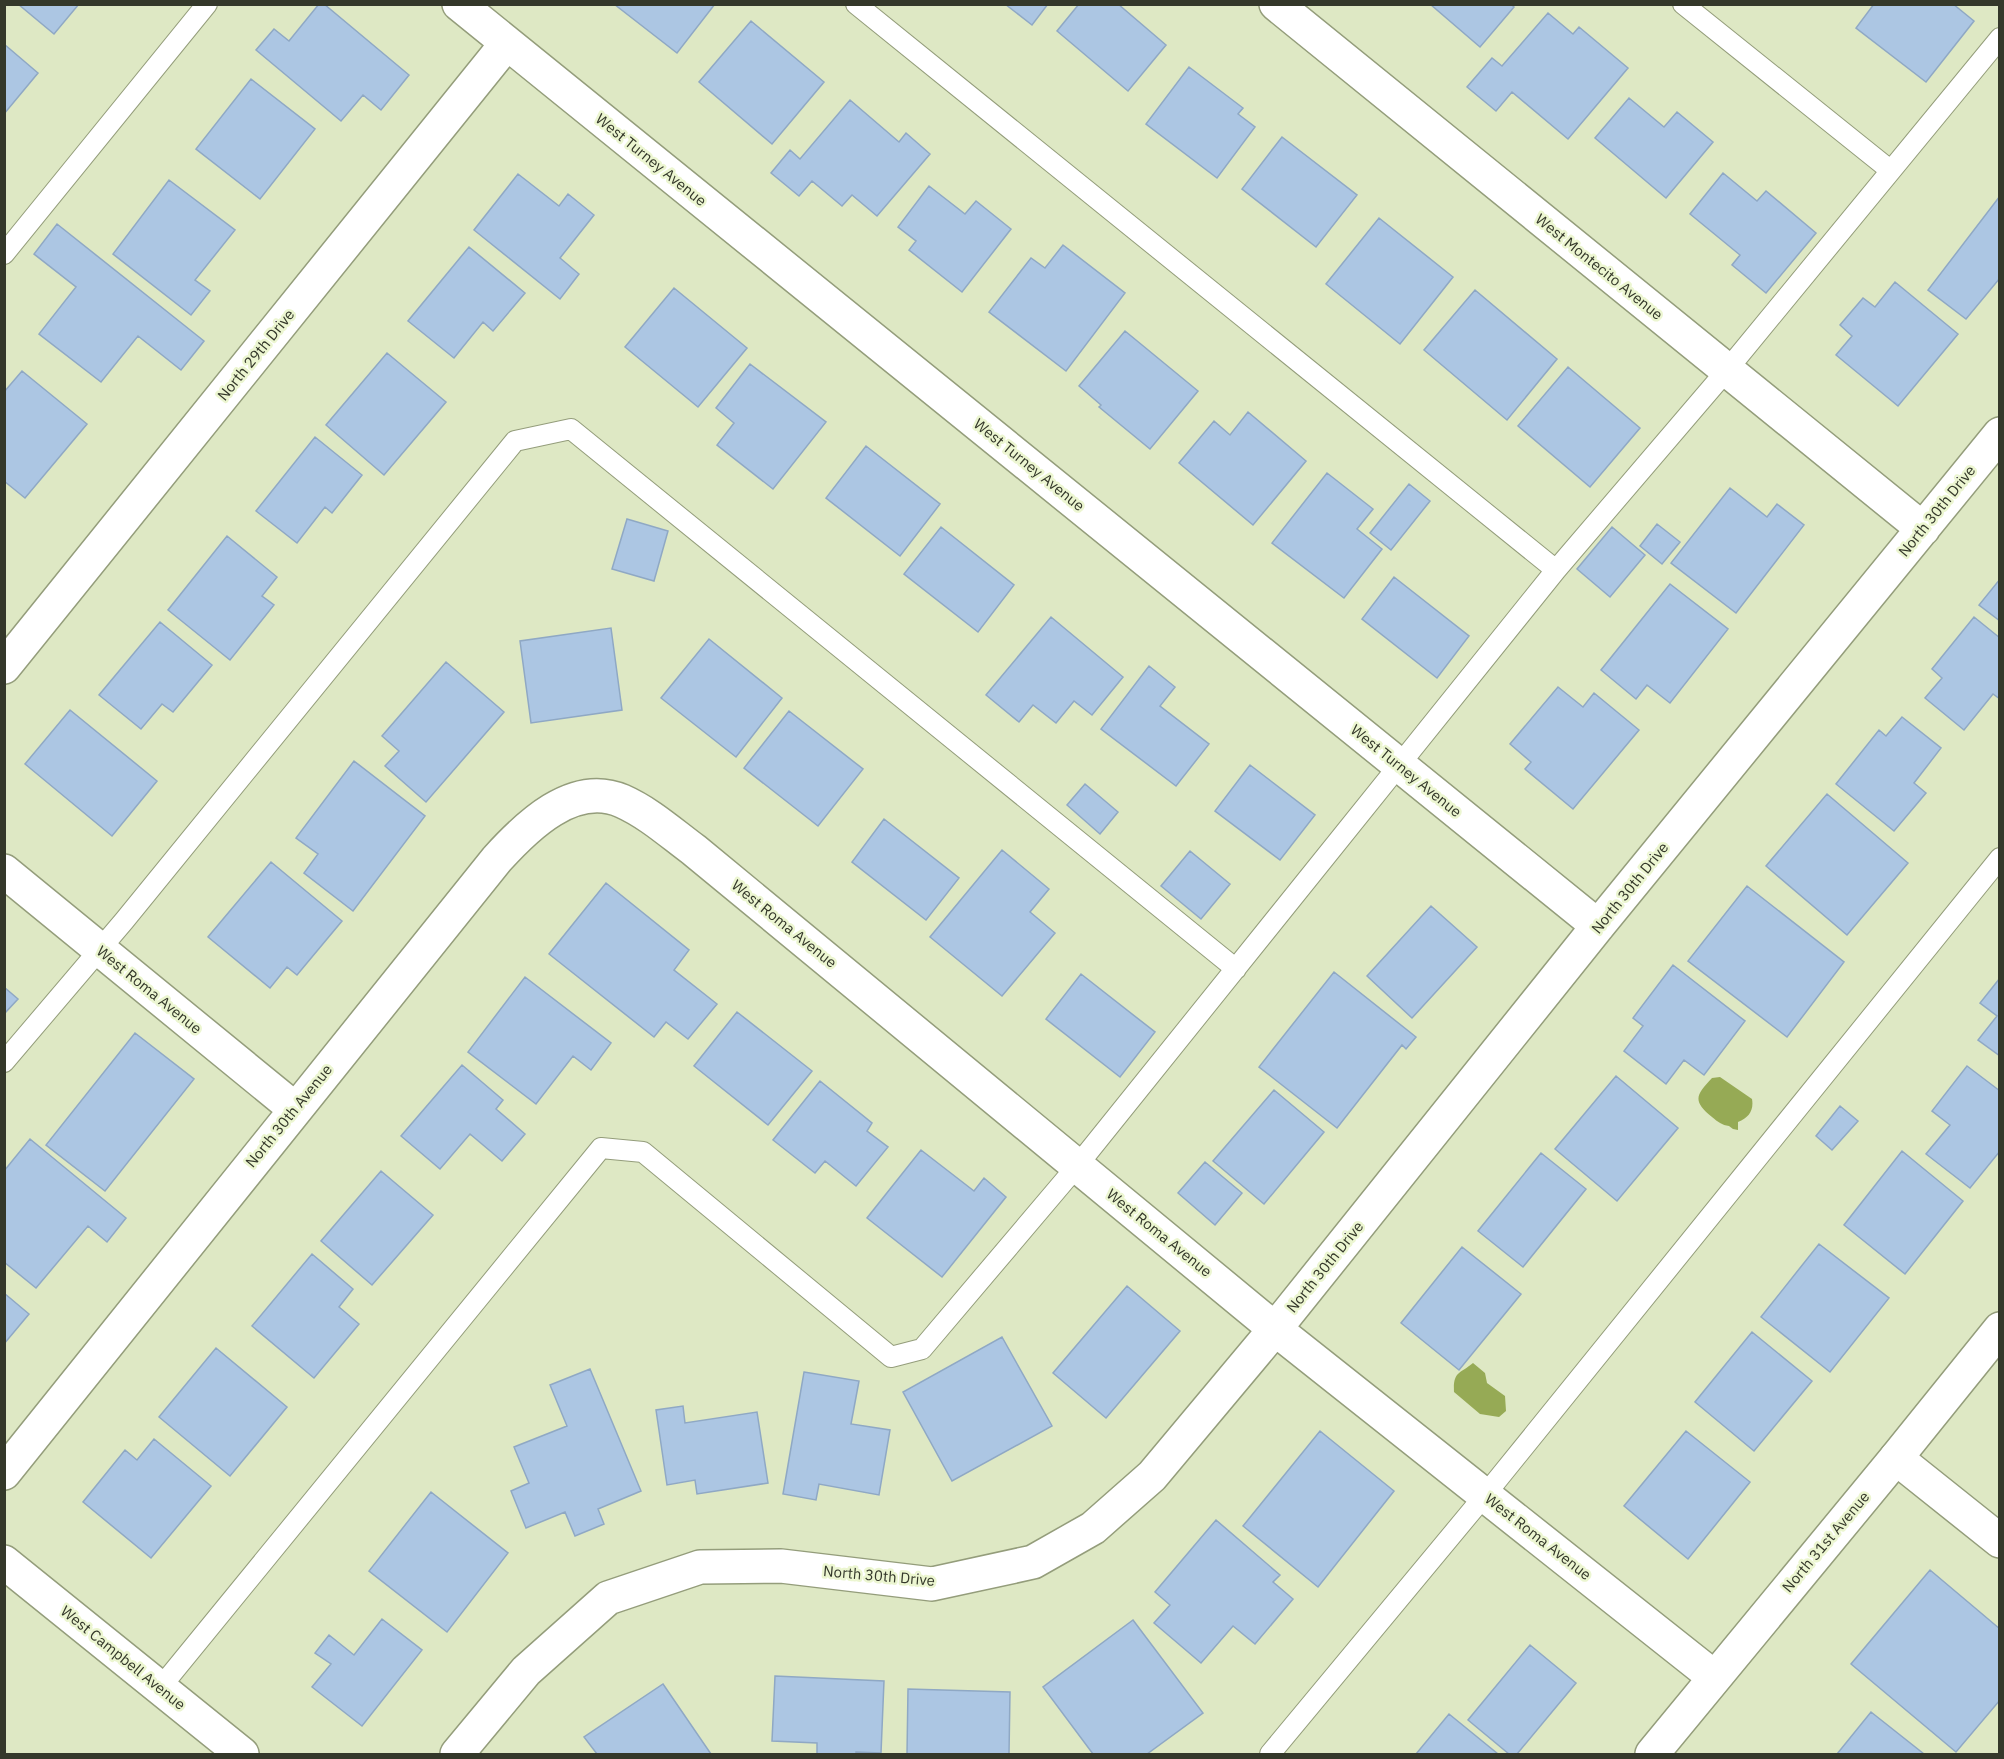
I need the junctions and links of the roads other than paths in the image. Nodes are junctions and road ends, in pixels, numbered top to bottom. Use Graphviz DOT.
graph roads {
  1 [pos="207,4"];
  2 [pos="459,4"];
  3 [pos="856,4"];
  4 [pos="1276,4"];
  5 [pos="1683,4"];
  6 [pos="2000,38"];
  7 [pos="507,43"];
  8 [pos="1890,170"];
  9 [pos="4,254"];
  10 [pos="1727,370"];
  11 [pos="2000,434"];
  12 [pos="1923,529"];
  13 [pos="1556,570"];
  14 [pos="4,667"];
  15 [pos="1400,766"];
  16 [pos="601,796"];
  17 [pos="2000,858"];
  18 [pos="4,871"];
  19 [pos="1598,926"];
  20 [pos="100,950"];
  21 [pos="1236,969"];
  22 [pos="4,1062"];
  23 [pos="295,1109"];
  24 [pos="1077,1166"];
  25 [pos="1275,1329"];
  26 [pos="2000,1329"];
  27 [pos="1896,1458"];
  28 [pos="4,1473"];
  29 [pos="1485,1495"];
  30 [pos="2000,1541"];
  31 [pos="4,1562"];
  32 [pos="1714,1677"];
  33 [pos="160,1688"];
  34 [pos="242,1755"];
  35 [pos="457,1755"];
  36 [pos="1270,1755"];
  37 [pos="1652,1755"];
  1 -- 9 [label="lane"];
  2 -- 7 [label="street, West Turney Avenue"];
  3 -- 13 [label="lane"];
  4 -- 10 [label="street, West Montecito Avenue"];
  5 -- 8 [label="lane"];
  6 -- 8 [label="lane"];
  7 -- 14 [label="street, North 29th Drive"];
  7 -- 15 [label="street, West Turney Avenue"];
  8 -- 10 [label="lane"];
  10 -- 12 [label="street, West Montecito Avenue"];
  10 -- 13 [label="lane"];
  11 -- 12 [label="street, North 30th Drive"];
  12 -- 19 [label="street, North 30th Drive"];
  13 -- 15 [label="lane"];
  15 -- 19 [label="street, West Turney Avenue"];
  15 -- 21 [label="lane"];
  16 -- 23 [label="street, North 30th Avenue"];
  16 -- 24 [label="street, West Roma Avenue"];
  17 -- 29 [label="lane"];
  18 -- 20 [label="street, West Roma Avenue"];
  19 -- 25 [label="street, North 30th Drive"];
  20 -- 21 [label="lane"];
  20 -- 22 [label="lane"];
  20 -- 23 [label="street, West Roma Avenue"];
  21 -- 24 [label="lane"];
  23 -- 28 [label="street, North 30th Avenue"];
  24 -- 25 [label="street, West Roma Avenue"];
  24 -- 33 [label="lane"];
  25 -- 29 [label="street, West Roma Avenue"];
  25 -- 35 [label="street, North 30th Drive"];
  26 -- 27 [label="street, North 31st Avenue"];
  27 -- 30 [label="street"];
  27 -- 32 [label="street, North 31st Avenue"];
  29 -- 32 [label="street, West Roma Avenue"];
  29 -- 36 [label="lane"];
  31 -- 33 [label="street, West Campbell Avenue"];
  32 -- 37 [label="street, North 31st Avenue"];
  33 -- 34 [label="street, West Campbell Avenue"];
}
